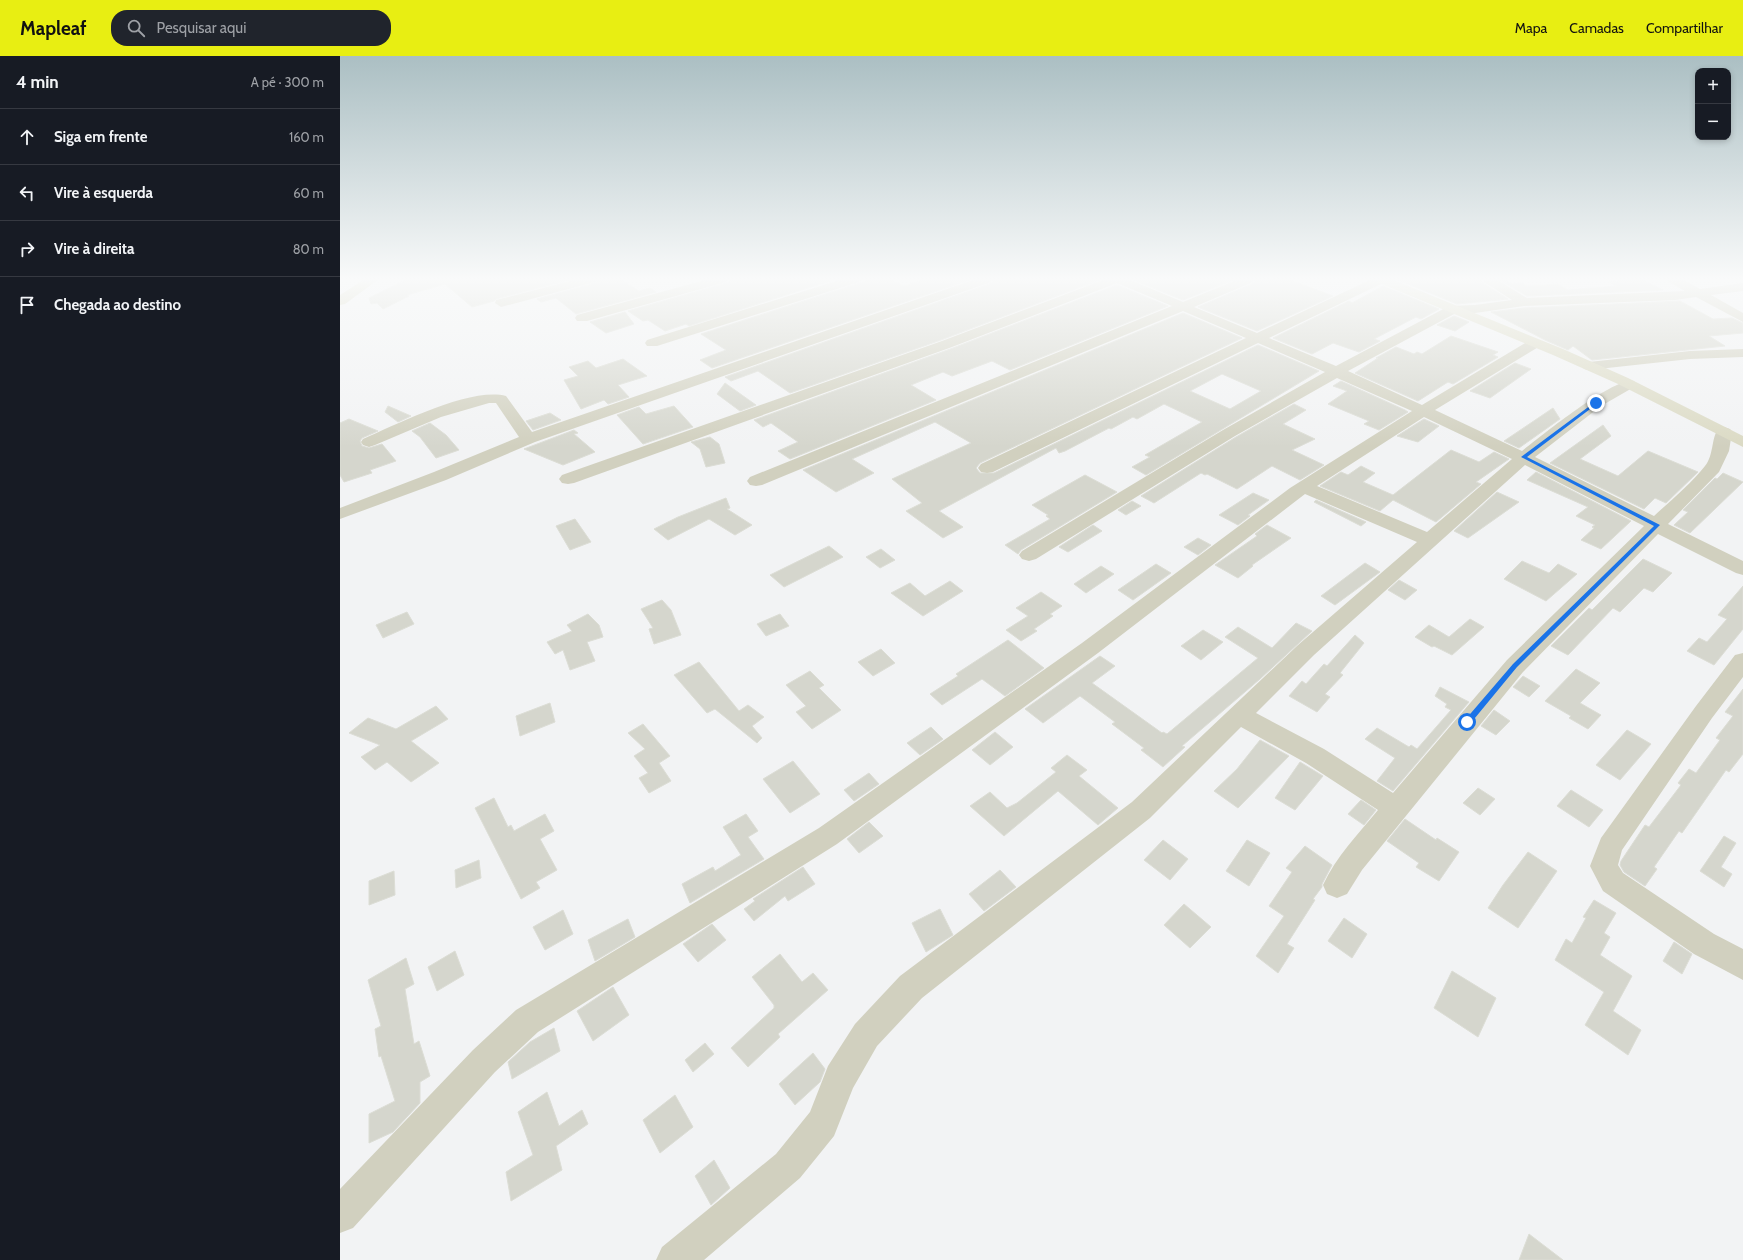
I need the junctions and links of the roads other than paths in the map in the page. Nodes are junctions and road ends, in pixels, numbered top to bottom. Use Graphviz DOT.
graph roads {
  1 [pos="677,335"];
  2 [pos="826,335"];
  3 [pos="970,335"];
  4 [pos="1114,335"];
  5 [pos="1250,335"];
  6 [pos="1263,335"];
  7 [pos="1405,335"];
  8 [pos="1516,335"];
  9 [pos="1257,338"];
  10 [pos="652,343"];
  11 [pos="1535,343"];
  12 [pos="1743,353"];
  13 [pos="1589,366"];
  14 [pos="1336,372"];
  15 [pos="1629,384"];
  16 [pos="1424,411"];
  17 [pos="1724,432"];
  18 [pos="529,439"];
  19 [pos="369,442"];
  20 [pos="1743,442"];
  21 [pos="1524,457"];
  22 [pos="987,468"];
  23 [pos="568,479"];
  24 [pos="756,481"];
  25 [pos="1304,487"];
  26 [pos="340,514"];
  27 [pos="1657,525"];
  28 [pos="1429,540"];
  29 [pos="1029,555"];
  30 [pos="1743,569"];
  31 [pos="1743,662"];
  32 [pos="1239,715"];
  33 [pos="1397,809"];
  34 [pos="1337,885"];
  35 [pos="1743,965"];
  36 [pos="340,1215"];
  37 [pos="675,1260"];
  1 -- 10 [label="street"];
  2 -- 18 [label="street"];
  3 -- 23 [label="street"];
  4 -- 24 [label="street"];
  5 -- 9 [label="street"];
  6 -- 9 [label="street"];
  7 -- 14 [label="street"];
  8 -- 11 [label="main road"];
  9 -- 14 [label="street"];
  9 -- 22 [label="street"];
  11 -- 13 [label="main road"];
  11 -- 16 [label="street"];
  12 -- 13 [label="street"];
  13 -- 15 [label="main road"];
  14 -- 16 [label="street"];
  14 -- 29 [label="street"];
  15 -- 17 [label="main road"];
  15 -- 21 [label="street"];
  16 -- 21 [label="street"];
  16 -- 25 [label="street"];
  17 -- 20 [label="main road"];
  17 -- 27 [label="street"];
  18 -- 19 [label="street"];
  18 -- 26 [label="street"];
  21 -- 27 [label="street"];
  21 -- 28 [label="street"];
  25 -- 28 [label="street"];
  25 -- 36 [label="street"];
  27 -- 30 [label="street"];
  27 -- 33 [label="street"];
  28 -- 32 [label="street"];
  31 -- 35 [label="street"];
  32 -- 33 [label="street"];
  32 -- 37 [label="street"];
  33 -- 34 [label="street"];
}
